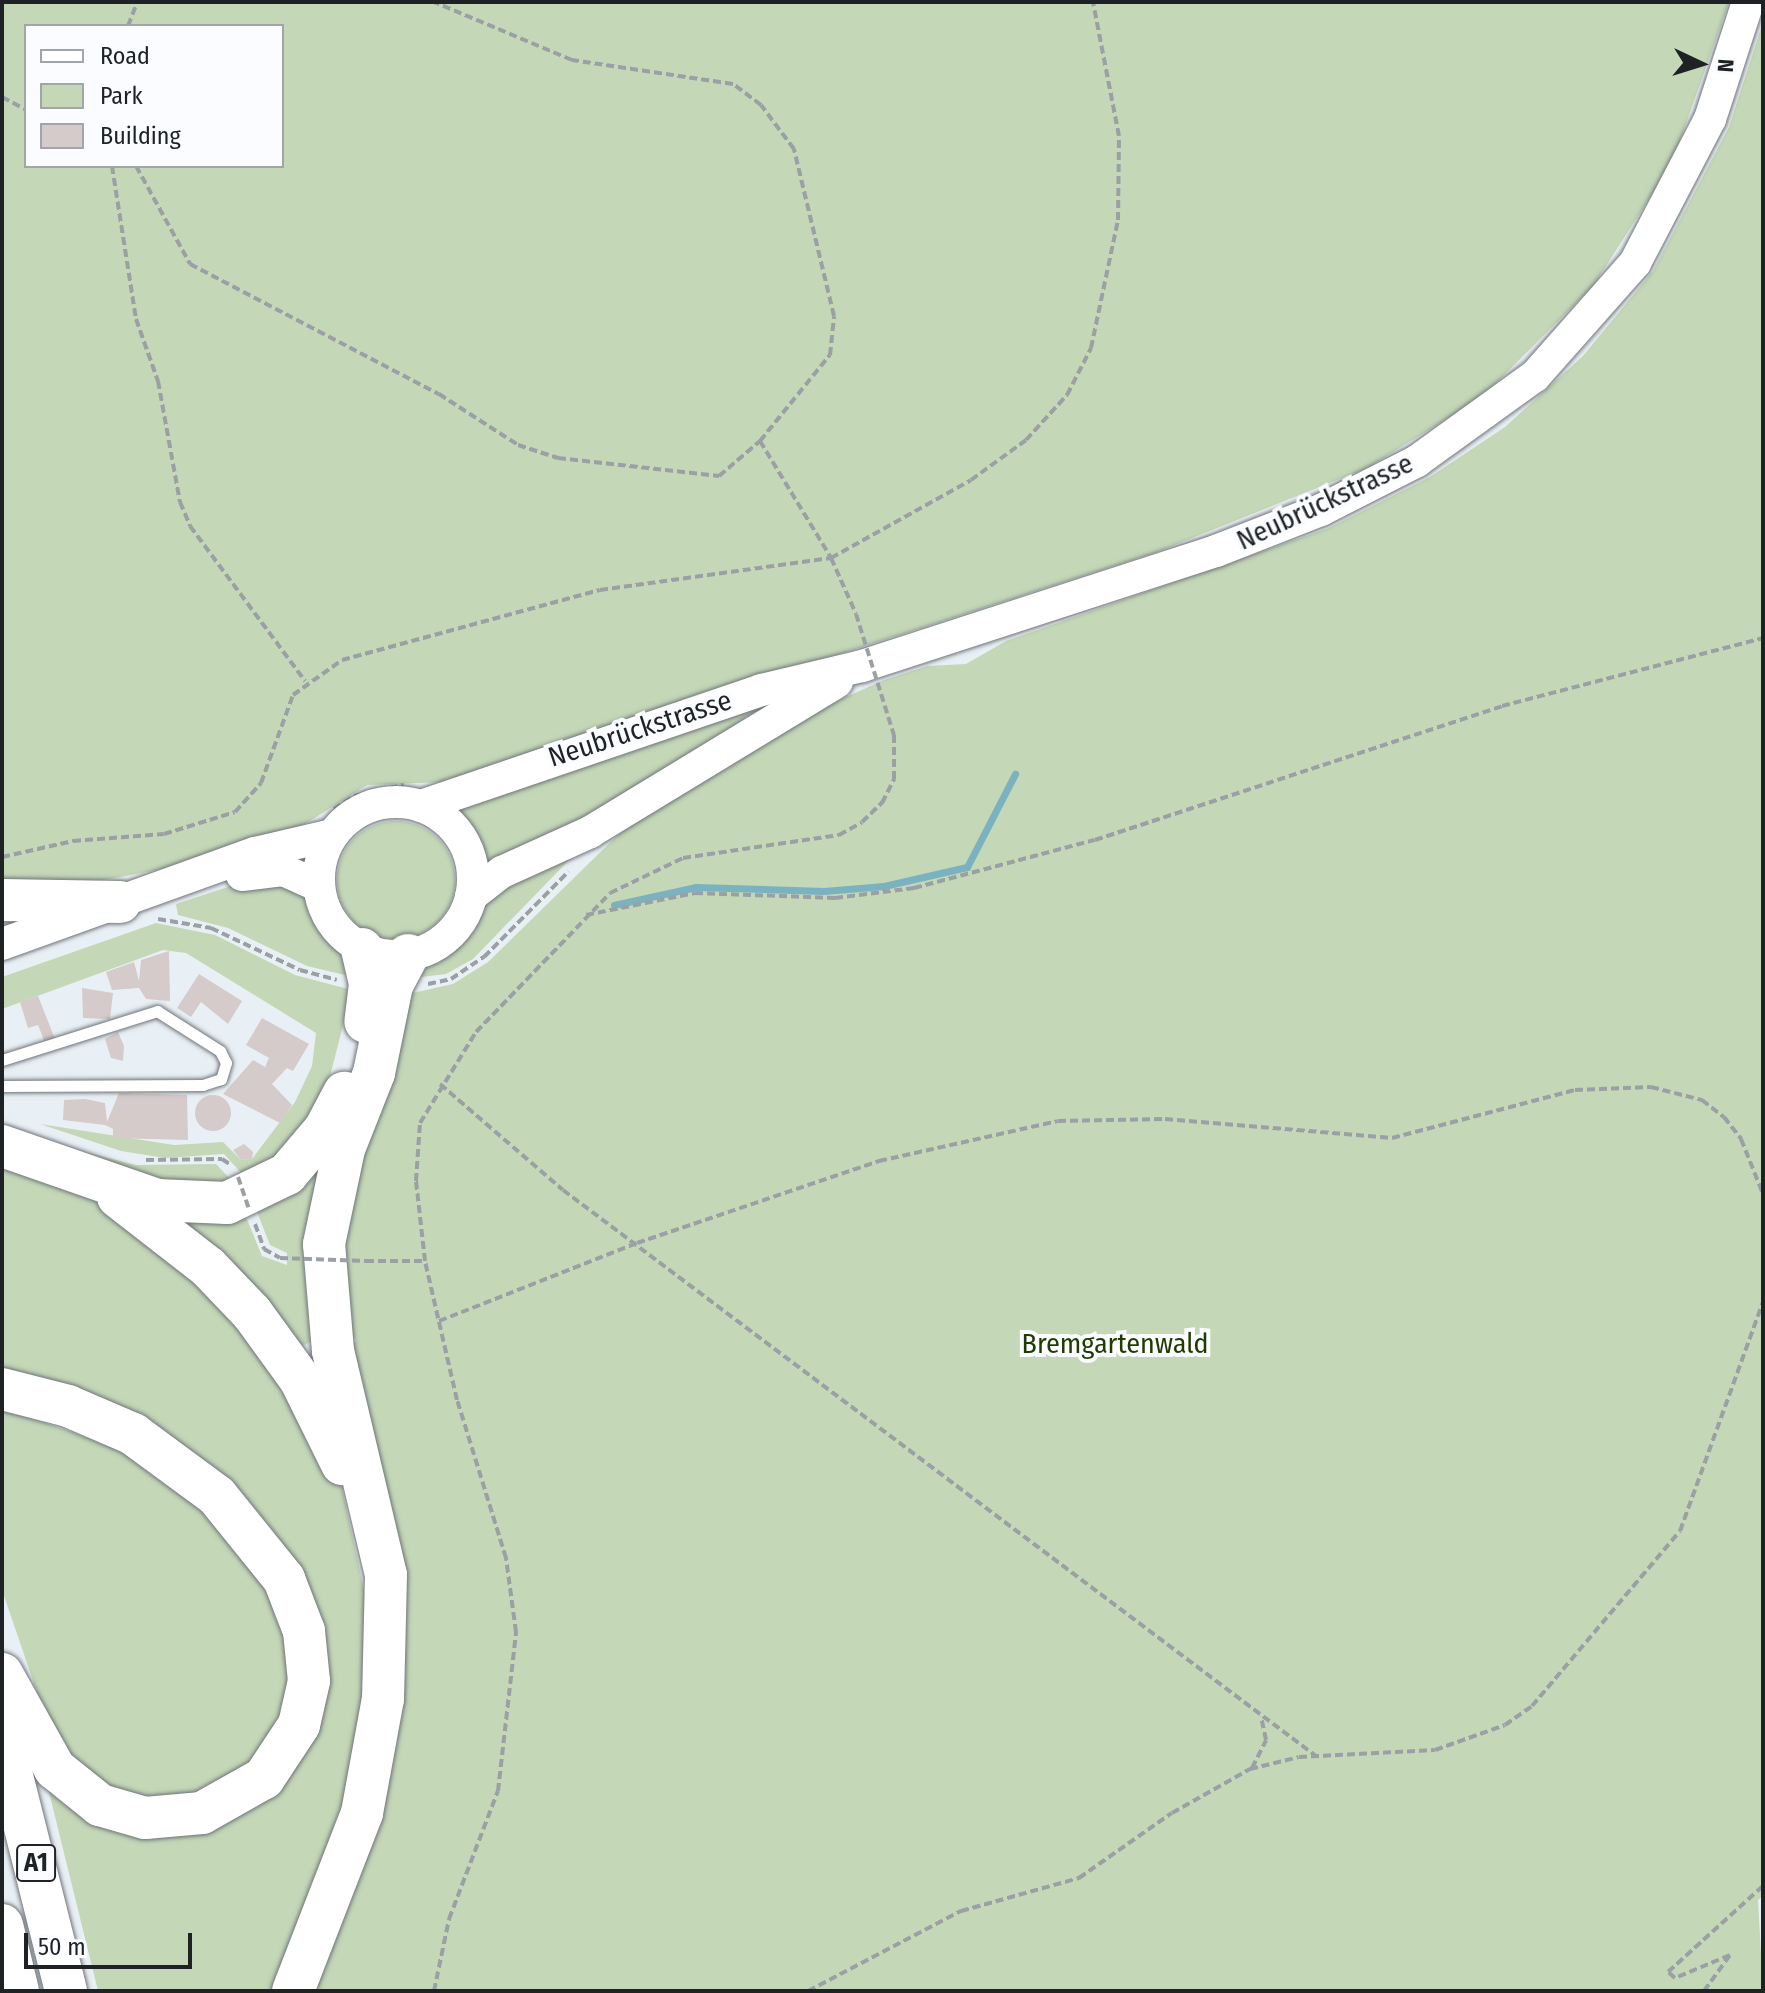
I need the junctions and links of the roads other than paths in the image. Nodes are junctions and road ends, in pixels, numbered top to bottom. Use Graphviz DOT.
graph roads {
  1 [pos="1748,2"];
  2 [pos="862,666"];
  3 [pos="417,796"];
  4 [pos="328,825"];
  5 [pos="319,886"];
  6 [pos="471,896"];
  7 [pos="2,900"];
  8 [pos="135,911"];
  9 [pos="2,944"];
  10 [pos="356,965"];
  11 [pos="2,966"];
  12 [pos="415,970"];
  13 [pos="2,1060"];
  14 [pos="2,1086"];
  15 [pos="2,1146"];
  16 [pos="101,1185"];
  17 [pos="2,1389"];
  18 [pos="384,1632"];
  19 [pos="2,1674"];
  20 [pos="2,1736"];
  21 [pos="2,1925"];
  22 [pos="18,1991"];
  23 [pos="66,1991"];
  24 [pos="293,1991"];
  1 -- 2 [label="main road, Neubrückstrasse"];
  2 -- 3 [label="main road, Neubrückstrasse"];
  2 -- 6 [label="main road, Neubrückstrasse"];
  3 -- 4 [label="main road"];
  3 -- 6 [label="main road"];
  4 -- 5 [label="main road"];
  4 -- 8 [label="main road"];
  5 -- 10 [label="main road"];
  5 -- 11 [label="main road"];
  6 -- 12 [label="main road"];
  7 -- 8 [label="highway"];
  8 -- 9 [label="main road"];
  10 -- 12 [label="main road"];
  10 -- 16 [label="highway"];
  12 -- 18 [label="highway"];
  13 -- 14 [label="lane"];
  15 -- 16 [label="highway"];
  16 -- 18 [label="highway"];
  17 -- 19 [label="highway"];
  18 -- 24 [label="highway"];
  20 -- 23 [label="highway, A1"];
  21 -- 22 [label="highway"];
}
